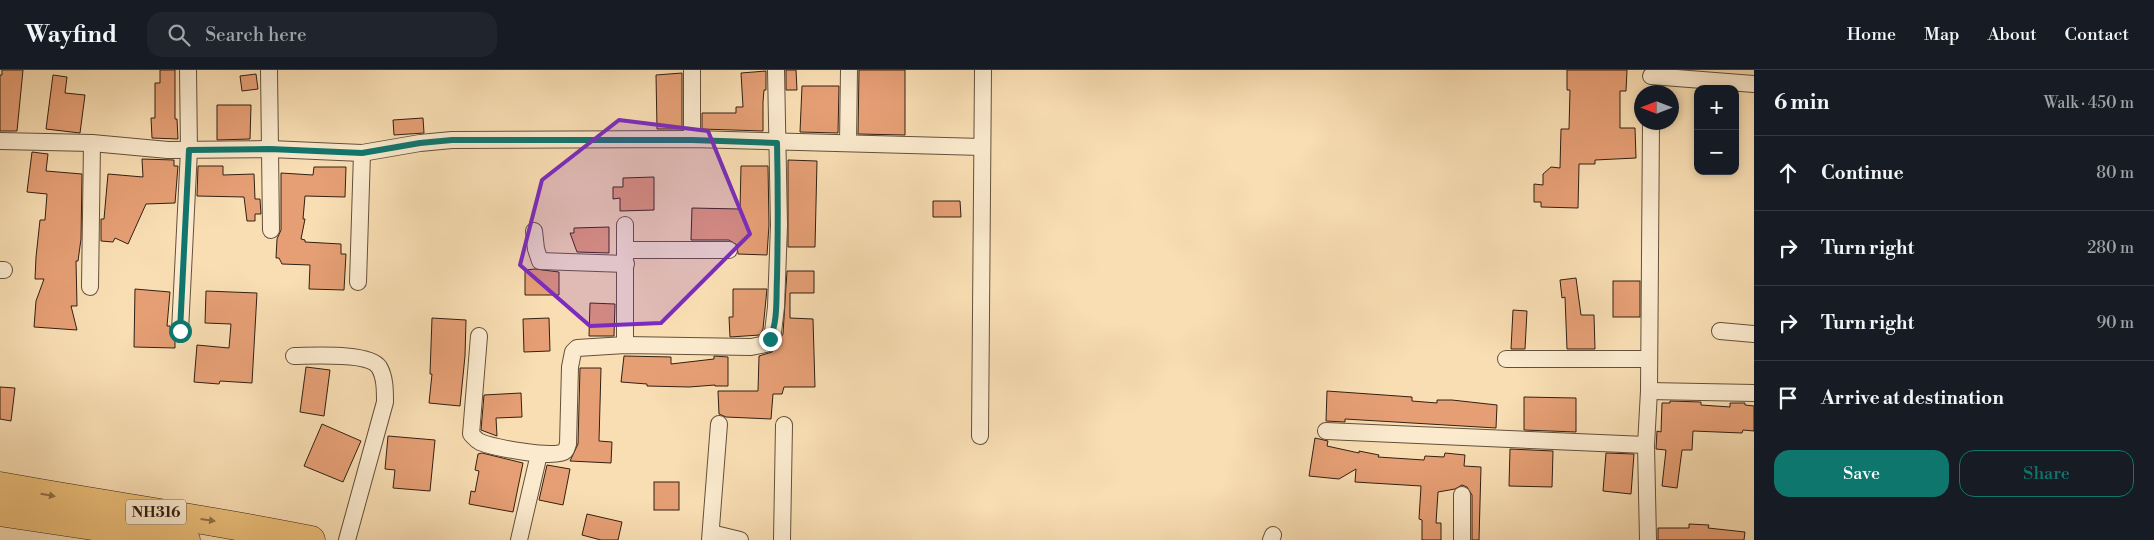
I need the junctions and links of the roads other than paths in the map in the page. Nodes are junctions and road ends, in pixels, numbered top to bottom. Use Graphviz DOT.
graph roads {
  1 [pos="188,70"];
  2 [pos="269,70"];
  3 [pos="692,70"];
  4 [pos="776,70"];
  5 [pos="849,70"];
  6 [pos="983,70"];
  7 [pos="1651,80"];
  8 [pos="1754,84"];
  9 [pos="1651,130"];
  10 [pos="0,140"];
  11 [pos="692,140"];
  12 [pos="848,142"];
  13 [pos="92,143"];
  14 [pos="777,143"];
  15 [pos="982,147"];
  16 [pos="270,149"];
  17 [pos="189,150"];
  18 [pos="362,153"];
  19 [pos="625,225"];
  20 [pos="271,230"];
  21 [pos="534,231"];
  22 [pos="729,250"];
  23 [pos="626,257"];
  24 [pos="358,282"];
  25 [pos="90,287"];
  26 [pos="180,331"];
  27 [pos="1720,331"];
  28 [pos="1754,334"];
  29 [pos="479,336"];
  30 [pos="625,345"];
  31 [pos="294,356"];
  32 [pos="1506,359"];
  33 [pos="1648,359"];
  34 [pos="1649,391"];
  35 [pos="1754,393"];
  36 [pos="719,424"];
  37 [pos="784,425"];
  38 [pos="1326,431"];
  39 [pos="980,436"];
  40 [pos="1646,445"];
  41 [pos="539,454"];
  42 [pos="0,486"];
  43 [pos="1462,495"];
  44 [pos="0,512"];
  45 [pos="710,537"];
  46 [pos="186,540"];
  47 [pos="311,540"];
  48 [pos="347,540"];
  49 [pos="519,540"];
  50 [pos="740,540"];
  51 [pos="782,540"];
  52 [pos="1462,540"];
  53 [pos="1648,540"];
  1 -- 17 [label="street"];
  2 -- 16 [label="street"];
  3 -- 11 [label="street"];
  4 -- 14 [label="street"];
  5 -- 12 [label="street"];
  6 -- 15 [label="street"];
  7 -- 8 [label="street"];
  9 -- 33 [label="street"];
  10 -- 13 [label="street"];
  11 -- 14 [label="street"];
  11 -- 18 [label="street"];
  12 -- 14 [label="street"];
  12 -- 15 [label="street"];
  13 -- 17 [label="street"];
  13 -- 25 [label="street"];
  14 -- 30 [label="street"];
  15 -- 39 [label="street"];
  16 -- 17 [label="street"];
  16 -- 18 [label="street"];
  16 -- 20 [label="street"];
  17 -- 26 [label="street"];
  18 -- 24 [label="street"];
  19 -- 23 [label="street"];
  21 -- 23 [label="street"];
  22 -- 23 [label="street"];
  23 -- 30 [label="street"];
  27 -- 28 [label="street"];
  29 -- 41 [label="street"];
  30 -- 41 [label="street"];
  31 -- 48 [label="street"];
  32 -- 33 [label="street"];
  33 -- 34 [label="street"];
  34 -- 35 [label="street"];
  34 -- 40 [label="street"];
  36 -- 45 [label="street"];
  37 -- 51 [label="street"];
  38 -- 40 [label="street"];
  40 -- 53 [label="street"];
  41 -- 49 [label="street"];
  42 -- 47 [label="highway, NH316, one-way"];
  43 -- 52 [label="street"];
  44 -- 46 [label="highway, NH316"];
  45 -- 50 [label="street"];
}
